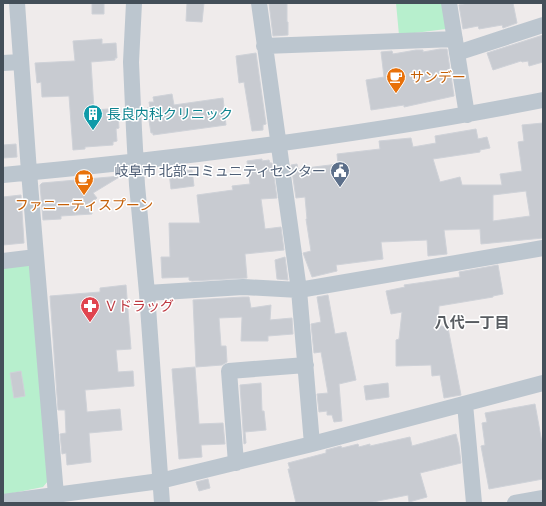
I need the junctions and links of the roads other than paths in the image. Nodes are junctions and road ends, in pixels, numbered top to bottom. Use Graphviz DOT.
graph roads {
  1 [pos="17,3"];
  2 [pos="134,3"];
  3 [pos="258,3"];
  4 [pos="449,3"];
  5 [pos="543,25"];
  6 [pos="264,46"];
  7 [pos="456,46"];
  8 [pos="21,62"];
  9 [pos="3,63"];
  10 [pos="543,100"];
  11 [pos="467,115"];
  12 [pos="278,143"];
  13 [pos="136,161"];
  14 [pos="29,172"];
  15 [pos="3,174"];
  16 [pos="543,248"];
  17 [pos="36,257"];
  18 [pos="3,261"];
  19 [pos="299,290"];
  20 [pos="147,293"];
  21 [pos="306,365"];
  22 [pos="543,383"];
  23 [pos="465,404"];
  24 [pos="312,444"];
  25 [pos="236,463"];
  26 [pos="160,481"];
  27 [pos="56,495"];
  28 [pos="543,498"];
  29 [pos="3,502"];
  30 [pos="162,503"];
  31 [pos="474,503"];
  32 [pos="514,503"];
  1 -- 8 [label="street"];
  2 -- 13 [label="street"];
  3 -- 6 [label="street"];
  4 -- 7 [label="street"];
  5 -- 7 [label="street"];
  6 -- 7 [label="street"];
  6 -- 12 [label="street"];
  7 -- 11 [label="street"];
  8 -- 9 [label="street"];
  8 -- 14 [label="street"];
  10 -- 11 [label="street"];
  11 -- 12 [label="street"];
  12 -- 13 [label="street"];
  12 -- 19 [label="street"];
  13 -- 14 [label="street"];
  13 -- 20 [label="street"];
  14 -- 15 [label="street"];
  14 -- 17 [label="street"];
  16 -- 19 [label="street"];
  17 -- 18 [label="street"];
  17 -- 27 [label="street"];
  19 -- 20 [label="street"];
  19 -- 21 [label="street"];
  20 -- 26 [label="street"];
  21 -- 24 [label="street"];
  21 -- 25 [label="street"];
  22 -- 23 [label="street"];
  23 -- 24 [label="street"];
  23 -- 31 [label="street"];
  24 -- 25 [label="street"];
  25 -- 26 [label="street"];
  26 -- 27 [label="street"];
  26 -- 30 [label="street"];
  27 -- 29 [label="street"];
  28 -- 32 [label="street"];
}
